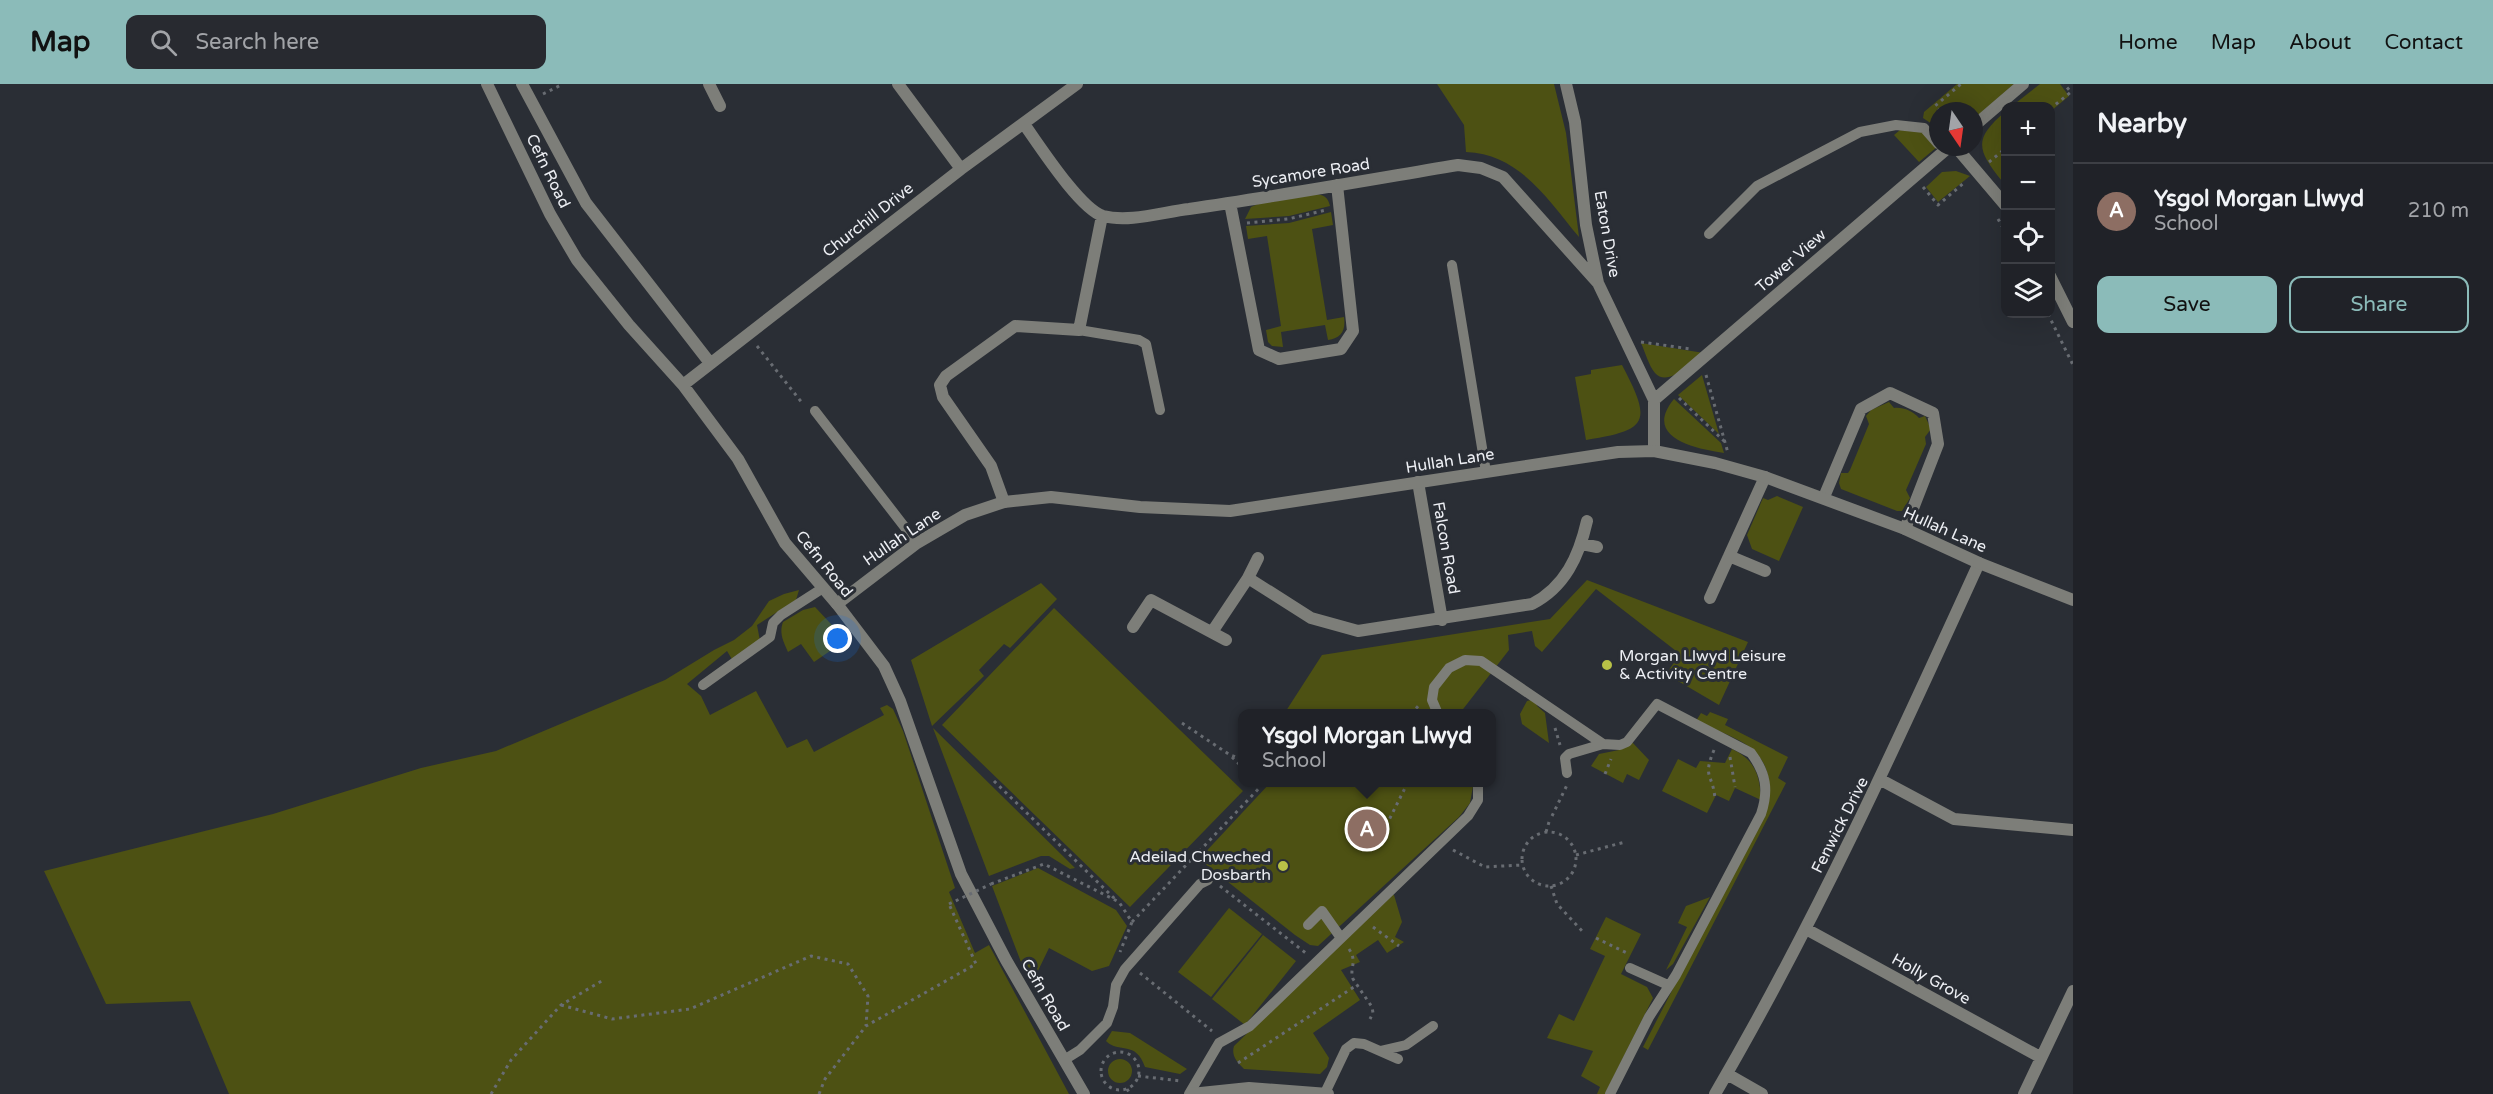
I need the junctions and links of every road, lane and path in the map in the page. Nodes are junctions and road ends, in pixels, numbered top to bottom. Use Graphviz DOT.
graph roads {
  1 [pos="487,84"];
  2 [pos="522,84"];
  3 [pos="563,84"];
  4 [pos="708,84"];
  5 [pos="898,84"];
  6 [pos="1077,84"];
  7 [pos="1566,84"];
  8 [pos="1960,84"];
  9 [pos="2023,84"];
  10 [pos="2064,84"];
  11 [pos="531,100"];
  12 [pos="1940,102"];
  13 [pos="2055,105"];
  14 [pos="720,106"];
  15 [pos="1983,118"];
  16 [pos="1024,124"];
  17 [pos="1929,132"];
  18 [pos="2001,152"];
  19 [pos="1936,156"];
  20 [pos="1958,156"];
  21 [pos="961,169"];
  22 [pos="1978,172"];
  23 [pos="1914,177"];
  24 [pos="1337,186"];
  25 [pos="2001,200"];
  26 [pos="1230,203"];
  27 [pos="1339,205"];
  28 [pos="1102,216"];
  29 [pos="1234,222"];
  30 [pos="1709,234"];
  31 [pos="1452,265"];
  32 [pos="1598,283"];
  33 [pos="2055,286"];
  34 [pos="2050,318"];
  35 [pos="2073,322"];
  36 [pos="1079,330"];
  37 [pos="748,334"];
  38 [pos="1625,339"];
  39 [pos="1706,355"];
  40 [pos="710,363"];
  41 [pos="2073,365"];
  42 [pos="683,385"];
  43 [pos="1668,388"];
  44 [pos="1654,400"];
  45 [pos="1160,410"];
  46 [pos="815,411"];
  47 [pos="1725,443"];
  48 [pos="1654,451"];
  49 [pos="1732,468"];
  50 [pos="1486,472"];
  51 [pos="1765,477"];
  52 [pos="1418,482"];
  53 [pos="1824,497"];
  54 [pos="1004,502"];
  55 [pos="1587,521"];
  56 [pos="1905,529"];
  57 [pos="917,543"];
  58 [pos="1582,544"];
  59 [pos="1597,547"];
  60 [pos="1729,555"];
  61 [pos="1258,558"];
  62 [pos="1979,563"];
  63 [pos="1765,571"];
  64 [pos="1248,578"];
  65 [pos="823,588"];
  66 [pos="1710,598"];
  67 [pos="2072,598"];
  68 [pos="837,604"];
  69 [pos="1442,620"];
  70 [pos="1133,627"];
  71 [pos="1212,632"];
  72 [pos="1226,640"];
  73 [pos="703,685"];
  74 [pos="1541,702"];
  75 [pos="1436,709"];
  76 [pos="1182,723"];
  77 [pos="1724,739"];
  78 [pos="1603,744"];
  79 [pos="1230,755"];
  80 [pos="1238,758"];
  81 [pos="1238,764"];
  82 [pos="1566,769"];
  83 [pos="1881,780"];
  84 [pos="994,781"];
  85 [pos="1262,787"];
  86 [pos="1406,787"];
  87 [pos="1478,787"];
  88 [pos="1735,787"];
  89 [pos="1714,799"];
  90 [pos="1552,816"];
  91 [pos="1549,822"];
  92 [pos="2073,830"];
  93 [pos="1383,832"];
  94 [pos="1546,832"];
  95 [pos="1441,842"];
  96 [pos="1625,842"];
  97 [pos="1576,855"];
  98 [pos="1522,865"];
  99 [pos="1208,880"];
  100 [pos="1551,886"];
  101 [pos="1119,902"];
  102 [pos="1361,919"];
  103 [pos="1132,922"];
  104 [pos="1308,925"];
  105 [pos="1806,929"];
  106 [pos="1582,932"];
  107 [pos="1341,938"];
  108 [pos="1399,946"];
  109 [pos="1317,961"];
  110 [pos="1129,964"];
  111 [pos="1630,968"];
  112 [pos="605,979"];
  113 [pos="1357,985"];
  114 [pos="1668,985"];
  115 [pos="2073,992"];
  116 [pos="561,1005"];
  117 [pos="1370,1019"];
  118 [pos="866,1026"];
  119 [pos="1433,1026"];
  120 [pos="1223,1040"];
  121 [pos="1380,1051"];
  122 [pos="2040,1057"];
  123 [pos="1398,1059"];
  124 [pos="1064,1060"];
  125 [pos="1238,1063"];
  126 [pos="1727,1074"];
  127 [pos="1138,1076"];
  128 [pos="1127,1089"];
  129 [pos="1192,1090"];
  130 [pos="491,1094"];
  131 [pos="819,1094"];
  132 [pos="1084,1094"];
  133 [pos="1130,1094"];
  134 [pos="1327,1094"];
  135 [pos="1610,1094"];
  136 [pos="1715,1094"];
  137 [pos="1762,1094"];
  138 [pos="2024,1094"];
  1 -- 42 [label="street, Cefn Road"];
  2 -- 11 [label="street, Cefn Road"];
  3 -- 11 [label="path"];
  4 -- 14 [label="street"];
  5 -- 21 [label="street"];
  6 -- 16 [label="street, Churchill Drive"];
  7 -- 32 [label="street, Eaton Drive"];
  8 -- 12 [label="path"];
  9 -- 15 [label="street"];
  10 -- 13 [label="path"];
  11 -- 40 [label="street, Cefn Road"];
  16 -- 21 [label="street, Churchill Drive"];
  16 -- 28 [label="street"];
  17 -- 30 [label="lane"];
  18 -- 22 [label="path"];
  19 -- 23 [label="street, Tower View"];
  20 -- 22 [label="street"];
  21 -- 37 [label="street, Churchill Drive"];
  22 -- 23 [label="path"];
  22 -- 25 [label="street"];
  23 -- 39 [label="street, Tower View"];
  24 -- 26 [label="street, Sycamore Road"];
  24 -- 27 [label="street"];
  24 -- 32 [label="street, Sycamore Road"];
  26 -- 28 [label="street, Sycamore Road"];
  26 -- 29 [label="street"];
  27 -- 29 [label="path"];
  27 -- 29 [label="street"];
  28 -- 36 [label="street"];
  31 -- 50 [label="lane"];
  32 -- 38 [label="street, Eaton Drive"];
  33 -- 35 [label="street"];
  34 -- 41 [label="path"];
  36 -- 45 [label="lane"];
  36 -- 54 [label="street"];
  37 -- 40 [label="street, Churchill Drive"];
  37 -- 46 [label="path"];
  38 -- 39 [label="path"];
  38 -- 44 [label="street, Eaton Drive"];
  39 -- 43 [label="street, Tower View"];
  39 -- 47 [label="path"];
  40 -- 42 [label="street, Churchill Drive"];
  42 -- 65 [label="street, Cefn Road"];
  43 -- 44 [label="street, Tower View"];
  43 -- 47 [label="path"];
  44 -- 48 [label="street, Eaton Drive"];
  46 -- 57 [label="lane"];
  47 -- 49 [label="path"];
  48 -- 49 [label="street, Hullah Lane"];
  48 -- 50 [label="street, Hullah Lane"];
  49 -- 51 [label="street, Hullah Lane"];
  50 -- 52 [label="street, Hullah Lane"];
  51 -- 53 [label="street, Hullah Lane"];
  51 -- 60 [label="street"];
  52 -- 54 [label="street, Hullah Lane"];
  52 -- 69 [label="street, Falcon Road"];
  53 -- 56 [label="street, Hullah Lane"];
  53 -- 56 [label="street"];
  54 -- 57 [label="street, Hullah Lane"];
  55 -- 58 [label="street, Falcon Road"];
  56 -- 62 [label="street, Hullah Lane"];
  57 -- 68 [label="street, Hullah Lane"];
  58 -- 59 [label="street"];
  58 -- 69 [label="street, Falcon Road"];
  60 -- 63 [label="street"];
  60 -- 66 [label="street"];
  61 -- 64 [label="street"];
  62 -- 67 [label="street, Hullah Lane"];
  62 -- 83 [label="street, Fenwick Drive"];
  64 -- 69 [label="street, Falcon Road"];
  64 -- 71 [label="street"];
  65 -- 68 [label="street, Cefn Road"];
  65 -- 73 [label="lane"];
  68 -- 124 [label="street, Cefn Road"];
  70 -- 71 [label="street"];
  71 -- 72 [label="street"];
  74 -- 75 [label="lane"];
  74 -- 78 [label="lane"];
  74 -- 82 [label="path"];
  76 -- 79 [label="path"];
  77 -- 78 [label="lane"];
  77 -- 88 [label="path"];
  77 -- 89 [label="path"];
  77 -- 114 [label="lane"];
  78 -- 82 [label="lane"];
  79 -- 80 [label="path"];
  79 -- 81 [label="path"];
  82 -- 90 [label="path"];
  83 -- 92 [label="street"];
  83 -- 105 [label="street, Fenwick Drive"];
  84 -- 101 [label="path"];
  85 -- 103 [label="path"];
  86 -- 93 [label="path"];
  87 -- 95 [label="lane"];
  91 -- 94 [label="path"];
  94 -- 97 [label="path"];
  94 -- 98 [label="path"];
  95 -- 98 [label="path"];
  95 -- 102 [label="lane"];
  96 -- 97 [label="path"];
  97 -- 100 [label="path"];
  98 -- 100 [label="path"];
  99 -- 109 [label="path"];
  99 -- 110 [label="lane"];
  100 -- 106 [label="path"];
  101 -- 103 [label="path"];
  101 -- 118 [label="path, bridge"];
  102 -- 107 [label="lane"];
  102 -- 108 [label="path"];
  103 -- 110 [label="path"];
  104 -- 107 [label="lane"];
  105 -- 122 [label="street, Holly Grove"];
  105 -- 126 [label="street, Fenwick Drive"];
  107 -- 109 [label="lane"];
  107 -- 113 [label="path"];
  109 -- 120 [label="lane"];
  110 -- 120 [label="path"];
  110 -- 124 [label="lane"];
  111 -- 114 [label="lane"];
  112 -- 116 [label="path"];
  113 -- 117 [label="path"];
  113 -- 125 [label="path"];
  114 -- 135 [label="lane"];
  115 -- 122 [label="street"];
  116 -- 118 [label="path"];
  116 -- 130 [label="path"];
  118 -- 131 [label="path"];
  119 -- 121 [label="lane"];
  120 -- 129 [label="lane"];
  121 -- 123 [label="lane"];
  121 -- 134 [label="lane"];
  122 -- 138 [label="street"];
  124 -- 132 [label="street, Cefn Road"];
  126 -- 136 [label="street, Fenwick Drive"];
  126 -- 137 [label="street"];
  127 -- 128 [label="path"];
  127 -- 128 [label="path"];
  127 -- 129 [label="path"];
  128 -- 133 [label="path"];
  129 -- 134 [label="street"];
}
